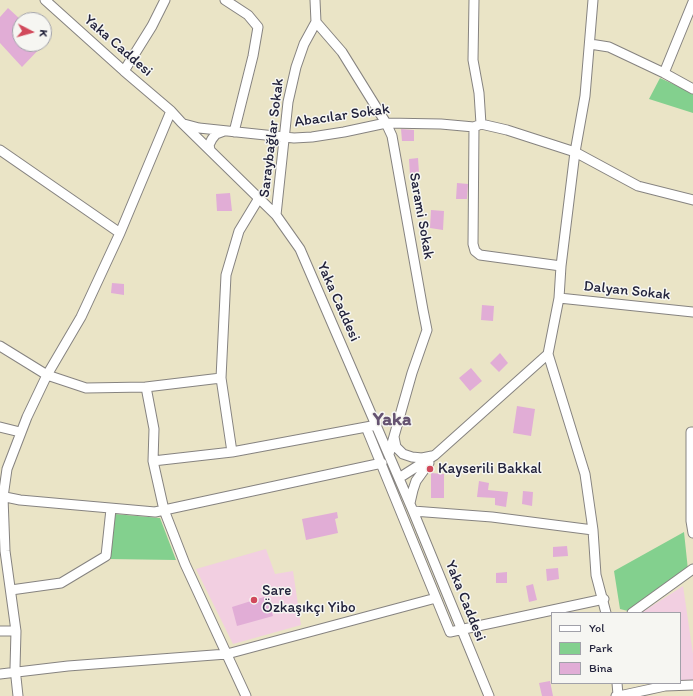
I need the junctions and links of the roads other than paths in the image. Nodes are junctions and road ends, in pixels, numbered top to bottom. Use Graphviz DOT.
graph roads {
  1 [pos="45,0"];
  2 [pos="165,0"];
  3 [pos="225,0"];
  4 [pos="315,0"];
  5 [pos="474,0"];
  6 [pos="593,0"];
  7 [pos="693,2"];
  8 [pos="316,22"];
  9 [pos="590,44"];
  10 [pos="124,71"];
  11 [pos="664,73"];
  12 [pos="693,88"];
  13 [pos="171,111"];
  14 [pos="181,122"];
  15 [pos="386,123"];
  16 [pos="478,126"];
  17 [pos="224,131"];
  18 [pos="234,132"];
  19 [pos="283,137"];
  20 [pos="0,150"];
  21 [pos="210,150"];
  22 [pos="575,152"];
  23 [pos="259,198"];
  24 [pos="693,200"];
  25 [pos="276,215"];
  26 [pos="120,233"];
  27 [pos="561,266"];
  28 [pos="559,298"];
  29 [pos="693,312"];
  30 [pos="0,346"];
  31 [pos="548,354"];
  32 [pos="47,375"];
  33 [pos="221,378"];
  34 [pos="146,387"];
  35 [pos="377,424"];
  36 [pos="0,427"];
  37 [pos="366,427"];
  38 [pos="20,432"];
  39 [pos="693,432"];
  40 [pos="394,435"];
  41 [pos="232,452"];
  42 [pos="389,454"];
  43 [pos="435,456"];
  44 [pos="153,461"];
  45 [pos="382,464"];
  46 [pos="399,478"];
  47 [pos="2,497"];
  48 [pos="412,507"];
  49 [pos="111,508"];
  50 [pos="164,510"];
  51 [pos="593,530"];
  52 [pos="693,532"];
  53 [pos="3,551"];
  54 [pos="693,569"];
  55 [pos="11,590"];
  56 [pos="436,598"];
  57 [pos="604,599"];
  58 [pos="606,612"];
  59 [pos="633,612"];
  60 [pos="462,629"];
  61 [pos="0,631"];
  62 [pos="16,631"];
  63 [pos="227,654"];
  64 [pos="15,672"];
  65 [pos="0,674"];
  66 [pos="617,684"];
  67 [pos="693,685"];
  68 [pos="18,696"];
  69 [pos="246,696"];
  70 [pos="489,696"];
  71 [pos="618,696"];
  1 -- 10 [label="street, Yaka Caddesi"];
  2 -- 10 [label="street"];
  3 -- 18 [label="street"];
  4 -- 8 [label="street"];
  5 -- 16 [label="street"];
  6 -- 9 [label="street"];
  7 -- 11 [label="street"];
  8 -- 15 [label="street, Sarami Sokak"];
  8 -- 19 [label="street, Saraybağlar Sokak"];
  9 -- 11 [label="street"];
  9 -- 22 [label="street"];
  10 -- 13 [label="street, Yaka Caddesi"];
  11 -- 12 [label="street"];
  13 -- 14 [label="street, Yaka Caddesi"];
  13 -- 26 [label="street"];
  14 -- 17 [label="street, Abacılar Sokak"];
  14 -- 21 [label="street, Yaka Caddesi"];
  15 -- 16 [label="street, Abacılar Sokak"];
  15 -- 19 [label="street, Abacılar Sokak"];
  15 -- 40 [label="street, Sarami Sokak"];
  16 -- 22 [label="street, Abacılar Sokak"];
  16 -- 27 [label="street"];
  17 -- 18 [label="street, Abacılar Sokak"];
  17 -- 21 [label="street"];
  18 -- 19 [label="street, Abacılar Sokak"];
  19 -- 25 [label="street, Saraybağlar Sokak"];
  20 -- 26 [label="street"];
  21 -- 23 [label="street, Yaka Caddesi"];
  22 -- 24 [label="street, Abacılar Sokak"];
  22 -- 27 [label="street"];
  23 -- 25 [label="street, Yaka Caddesi"];
  23 -- 33 [label="street"];
  25 -- 35 [label="street, Yaka Caddesi"];
  26 -- 32 [label="street"];
  27 -- 28 [label="street"];
  28 -- 29 [label="street, Dalyan Sokak"];
  28 -- 31 [label="street"];
  30 -- 32 [label="street"];
  31 -- 43 [label="street"];
  31 -- 51 [label="street"];
  32 -- 34 [label="street"];
  32 -- 38 [label="street"];
  33 -- 34 [label="street"];
  33 -- 41 [label="street"];
  34 -- 44 [label="street"];
  35 -- 37 [label="street"];
  35 -- 42 [label="street, Yaka Caddesi"];
  36 -- 38 [label="street"];
  37 -- 41 [label="street"];
  37 -- 45 [label="street"];
  38 -- 47 [label="street"];
  39 -- 52 [label="street"];
  40 -- 42 [label="street, Sarami Sokak"];
  40 -- 43 [label="street"];
  41 -- 44 [label="street"];
  42 -- 46 [label="street, Yaka Caddesi"];
  43 -- 46 [label="street"];
  43 -- 48 [label="street"];
  44 -- 50 [label="street"];
  45 -- 50 [label="street"];
  45 -- 56 [label="street"];
  46 -- 48 [label="street, Yaka Caddesi"];
  47 -- 49 [label="street"];
  47 -- 53 [label="street"];
  48 -- 51 [label="street"];
  48 -- 60 [label="street, Yaka Caddesi"];
  49 -- 50 [label="street"];
  49 -- 55 [label="street"];
  50 -- 63 [label="street"];
  51 -- 57 [label="street"];
  53 -- 55 [label="street"];
  54 -- 59 [label="street"];
  55 -- 62 [label="street"];
  56 -- 60 [label="street"];
  56 -- 63 [label="street"];
  57 -- 58 [label="street"];
  57 -- 60 [label="street"];
  60 -- 70 [label="street, Yaka Caddesi"];
  61 -- 62 [label="street"];
  62 -- 64 [label="street"];
  63 -- 64 [label="street"];
  63 -- 69 [label="street"];
  64 -- 65 [label="street"];
  64 -- 68 [label="street"];
  66 -- 71 [label="street"];
  67 -- 71 [label="street"];
}
